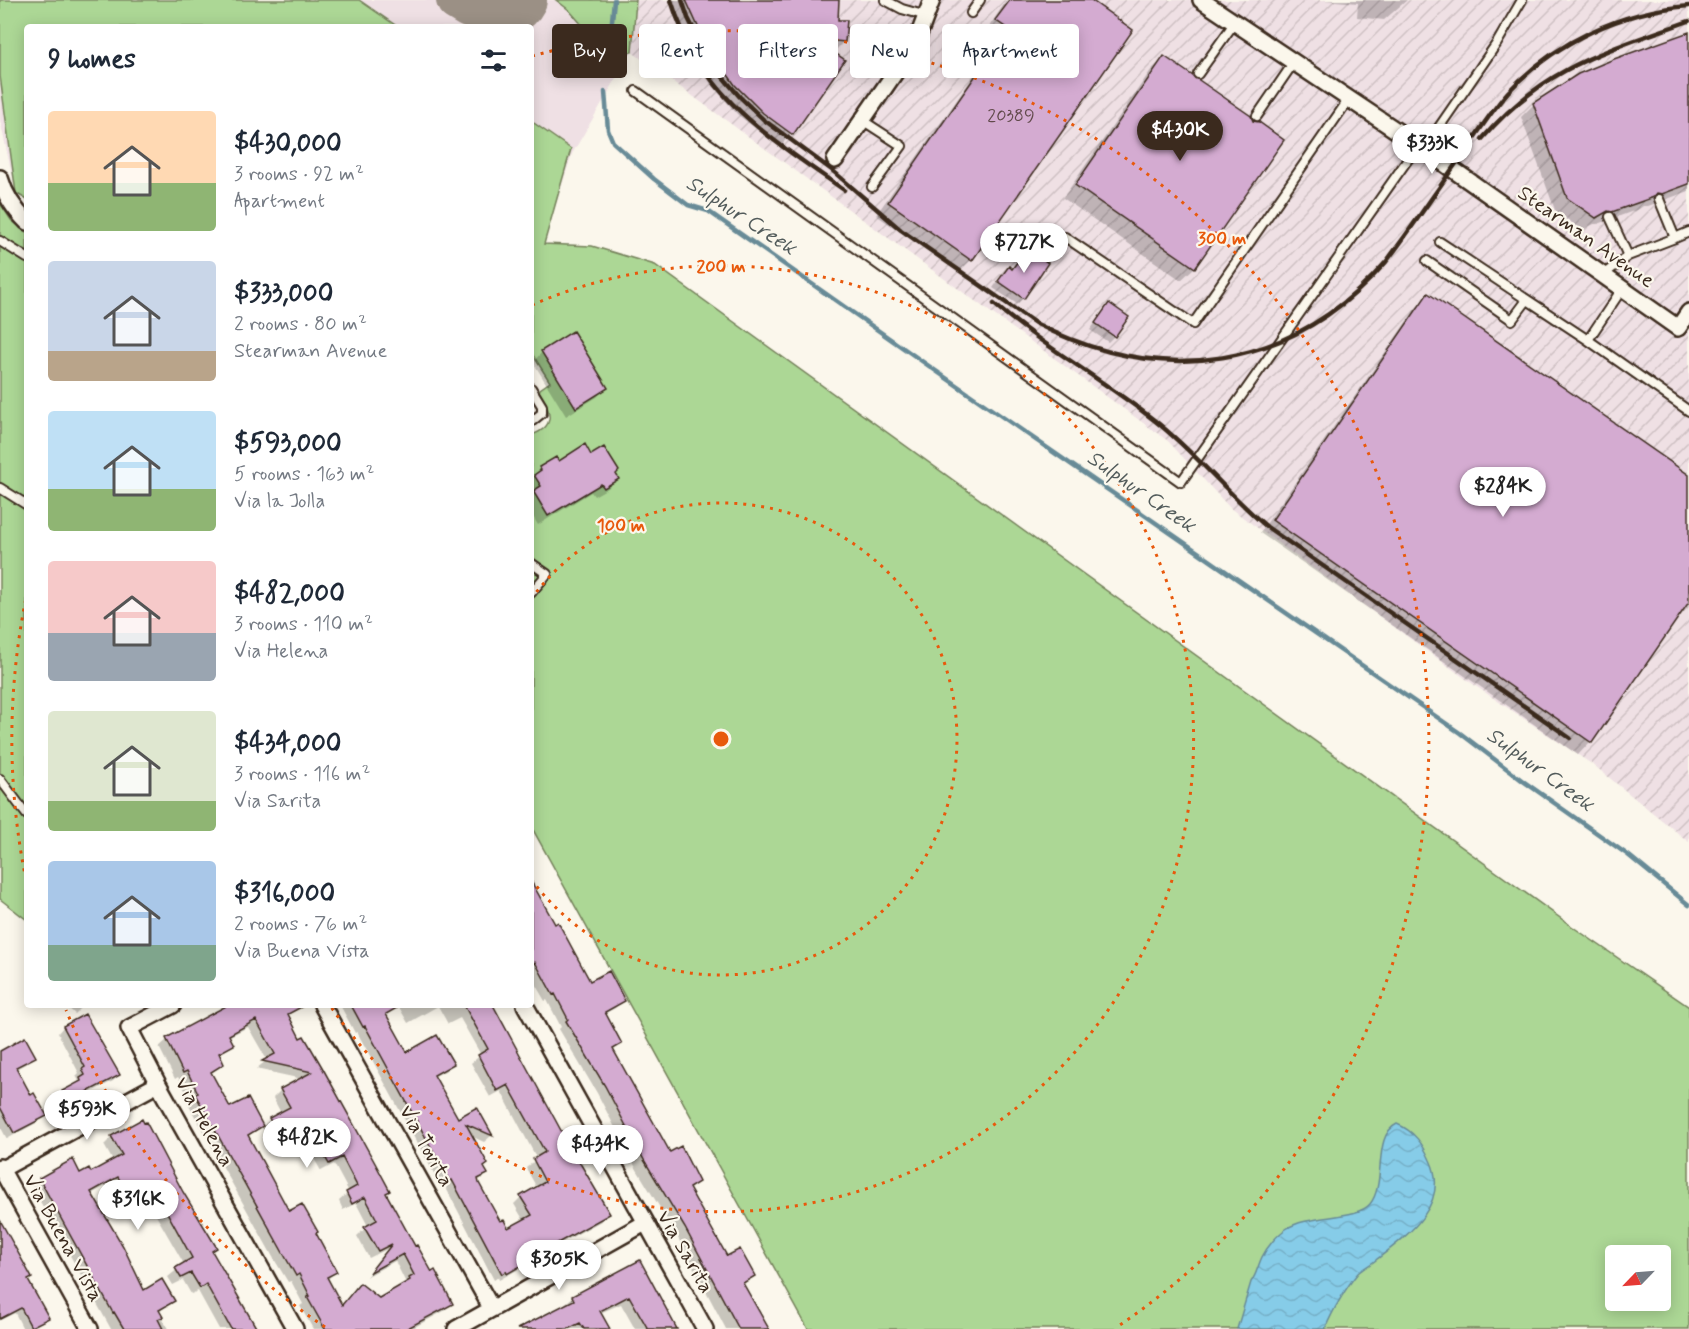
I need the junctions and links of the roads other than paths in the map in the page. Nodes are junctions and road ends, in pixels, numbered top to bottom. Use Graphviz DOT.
graph roads {
  1 [pos="885,0"];
  2 [pos="932,0"];
  3 [pos="980,0"];
  4 [pos="1202,0"];
  5 [pos="1522,0"];
  6 [pos="971,13"];
  7 [pos="927,16"];
  8 [pos="1234,22"];
  9 [pos="1294,62"];
  10 [pos="1198,74"];
  11 [pos="636,91"];
  12 [pos="1349,99"];
  13 [pos="1257,116"];
  14 [pos="862,120"];
  15 [pos="1421,147"];
  16 [pos="834,160"];
  17 [pos="0,178"];
  18 [pos="872,187"];
  19 [pos="1659,199"];
  20 [pos="1610,217"];
  21 [pos="24,219"];
  22 [pos="1689,232"];
  23 [pos="1065,237"];
  24 [pos="1676,237"];
  25 [pos="0,241"];
  26 [pos="1440,242"];
  27 [pos="24,256"];
  28 [pos="1628,256"];
  29 [pos="1427,261"];
  30 [pos="1603,275"];
  31 [pos="1622,289"];
  32 [pos="1527,300"];
  33 [pos="1689,312"];
  34 [pos="1588,340"];
  35 [pos="534,393"];
  36 [pos="1689,411"];
  37 [pos="534,420"];
  38 [pos="0,488"];
  39 [pos="24,503"];
  40 [pos="534,565"];
  41 [pos="534,590"];
  42 [pos="0,779"];
  43 [pos="24,811"];
  44 [pos="167,1008"];
  45 [pos="324,1008"];
  46 [pos="527,1008"];
  47 [pos="158,1084"];
  48 [pos="0,1169"];
  49 [pos="645,1223"];
  50 [pos="492,1309"];
  51 [pos="88,1328"];
  52 [pos="295,1329"];
  53 [pos="456,1329"];
  54 [pos="705,1329"];
  1 -- 7 [label="lane"];
  2 -- 7 [label="street"];
  3 -- 6 [label="lane"];
  4 -- 8 [label="street, Stearman Avenue"];
  5 -- 15 [label="lane"];
  7 -- 14 [label="street"];
  8 -- 9 [label="street, Stearman Avenue"];
  8 -- 10 [label="lane"];
  9 -- 12 [label="street, Stearman Avenue"];
  9 -- 13 [label="lane"];
  11 -- 15 [label="lane"];
  12 -- 15 [label="street, Stearman Avenue"];
  12 -- 23 [label="lane"];
  14 -- 16 [label="street"];
  14 -- 18 [label="lane"];
  15 -- 30 [label="street, Stearman Avenue"];
  17 -- 21 [label="street"];
  19 -- 24 [label="lane"];
  20 -- 28 [label="lane"];
  22 -- 24 [label="lane"];
  24 -- 28 [label="lane"];
  25 -- 27 [label="lane"];
  26 -- 32 [label="lane"];
  28 -- 30 [label="lane"];
  29 -- 32 [label="lane"];
  30 -- 31 [label="street, Stearman Avenue"];
  31 -- 33 [label="street, Stearman Avenue"];
  31 -- 34 [label="lane"];
  32 -- 34 [label="lane"];
  34 -- 36 [label="lane"];
  35 -- 37 [label="lane"];
  38 -- 39 [label="lane"];
  40 -- 41 [label="lane"];
  42 -- 43 [label="lane"];
  44 -- 47 [label="street, Via Helena"];
  45 -- 50 [label="street, Via Tovita"];
  46 -- 49 [label="street, Via Sarita"];
  47 -- 48 [label="street"];
  47 -- 52 [label="street, Via Helena"];
  48 -- 51 [label="street, Via Buena Vista"];
  49 -- 50 [label="street"];
  49 -- 54 [label="street, Via Sarita"];
  50 -- 53 [label="street"];
}
